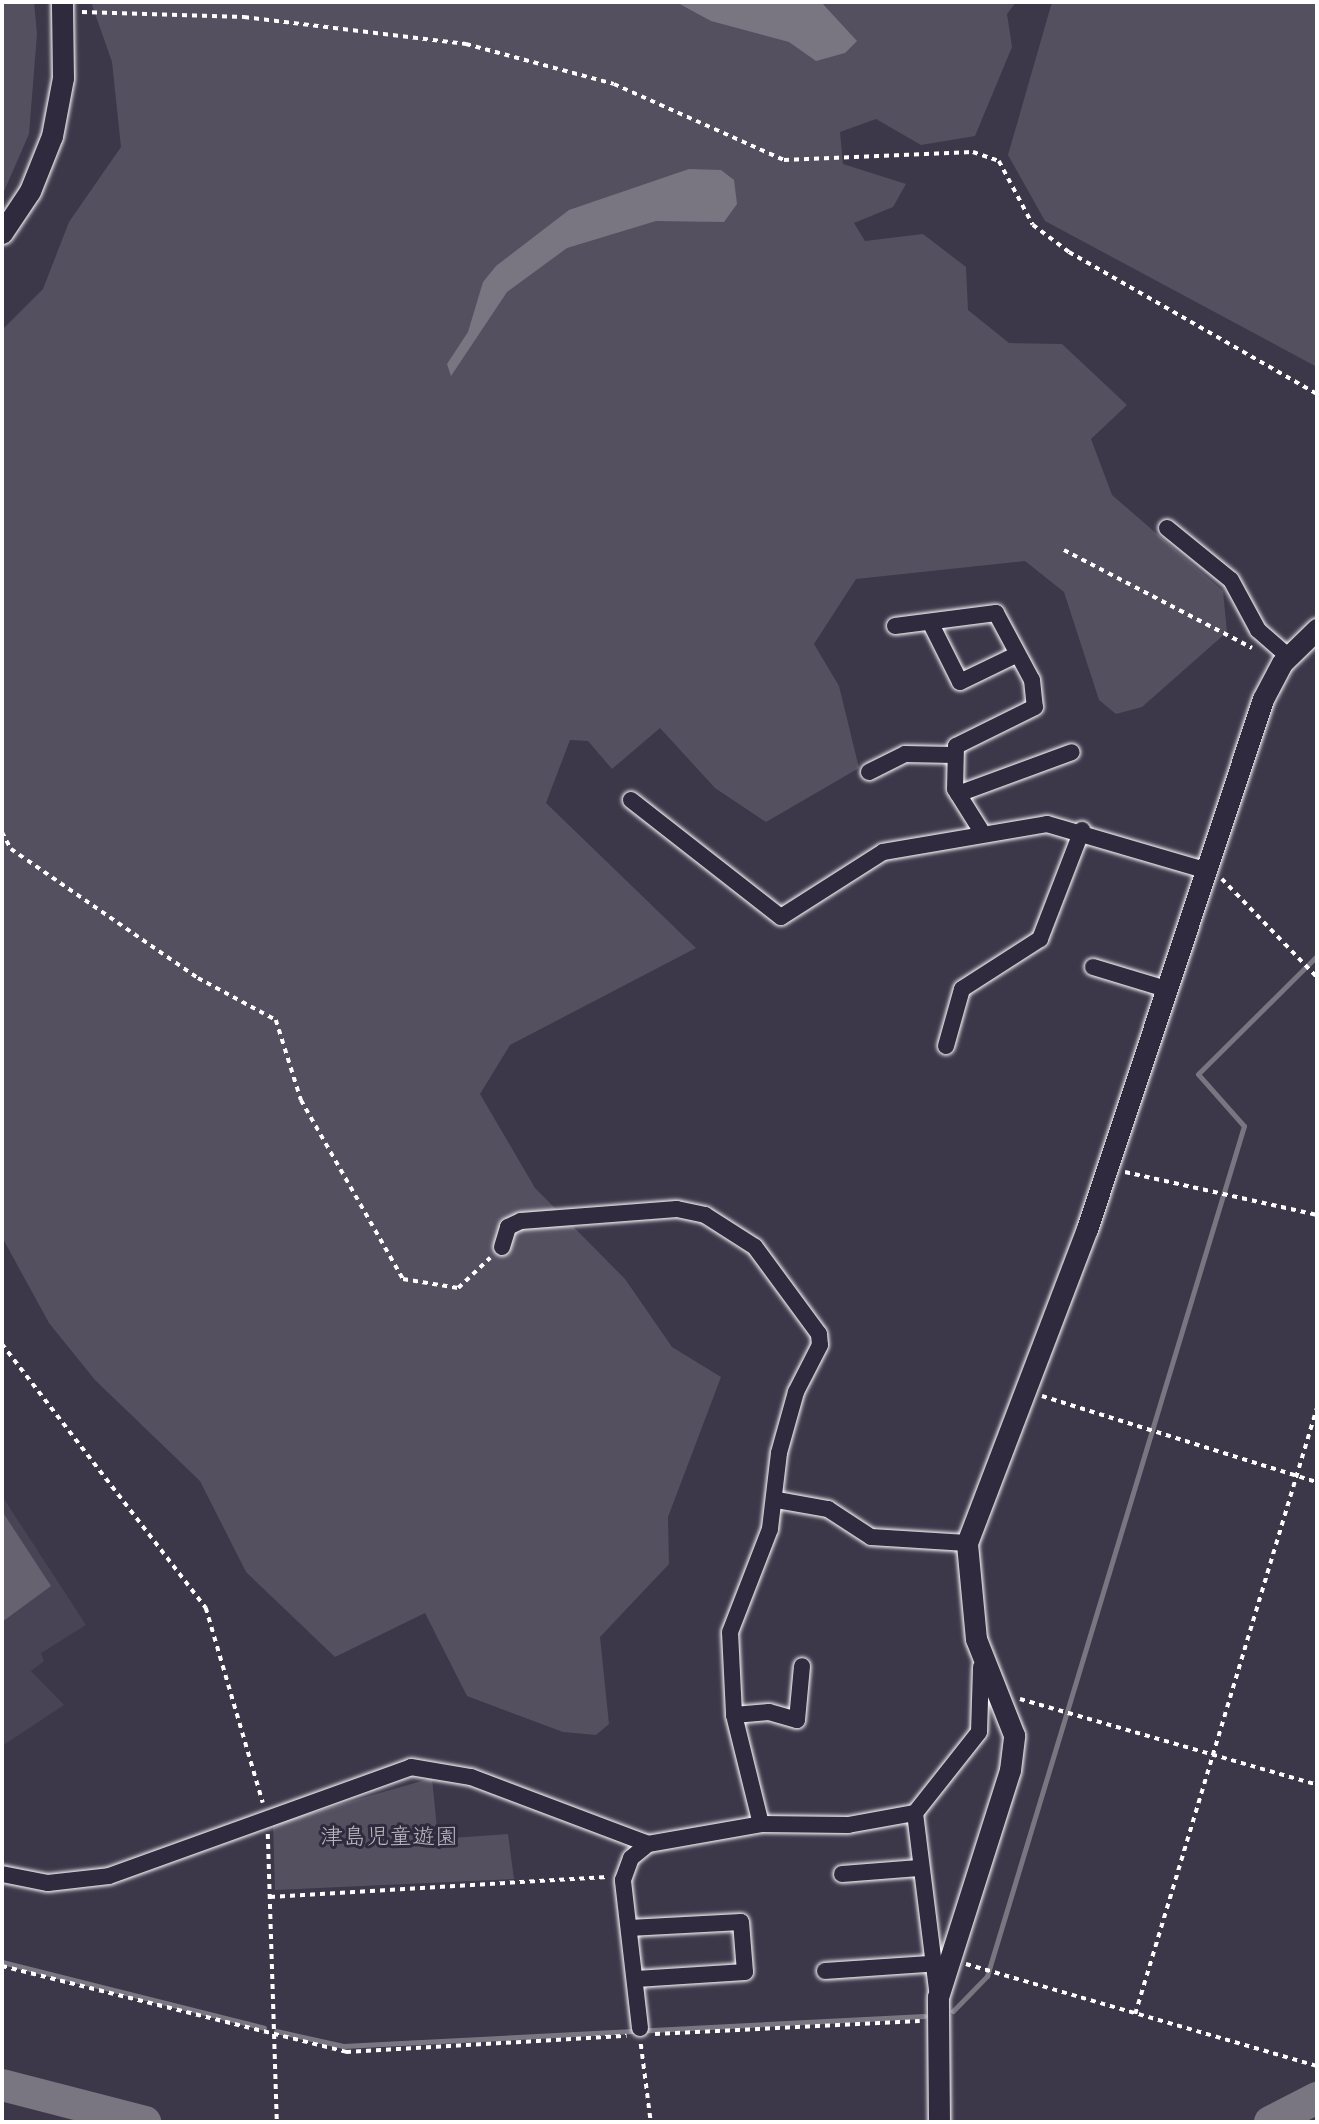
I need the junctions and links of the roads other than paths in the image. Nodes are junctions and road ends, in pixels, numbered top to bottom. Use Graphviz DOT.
graph roads {
  1 [pos="62,2"];
  2 [pos="2,233"];
  3 [pos="1167,528"];
  4 [pos="930,622"];
  5 [pos="895,626"];
  6 [pos="1317,629"];
  7 [pos="1018,654"];
  8 [pos="1285,660"];
  9 [pos="1072,752"];
  10 [pos="954,755"];
  11 [pos="869,772"];
  12 [pos="958,794"];
  13 [pos="631,800"];
  14 [pos="1082,830"];
  15 [pos="982,832"];
  16 [pos="1205,866"];
  17 [pos="1093,967"];
  18 [pos="1166,989"];
  19 [pos="946,1046"];
  20 [pos="502,1247"];
  21 [pos="777,1500"];
  22 [pos="967,1543"];
  23 [pos="980,1651"];
  24 [pos="802,1666"];
  25 [pos="734,1715"];
  26 [pos="915,1814"];
  27 [pos="761,1824"];
  28 [pos="648,1844"];
  29 [pos="919,1868"];
  30 [pos="2,1874"];
  31 [pos="842,1874"];
  32 [pos="629,1928"];
  33 [pos="929,1964"];
  34 [pos="825,1971"];
  35 [pos="636,1979"];
  36 [pos="938,1997"];
  37 [pos="640,2031"];
  38 [pos="939,2122"];
  1 -- 2 [label="street"];
  3 -- 8 [label="street"];
  4 -- 5 [label="street"];
  4 -- 7 [label="street"];
  4 -- 7 [label="street"];
  6 -- 8 [label="street"];
  7 -- 10 [label="street"];
  8 -- 16 [label="street"];
  9 -- 12 [label="street"];
  10 -- 11 [label="street"];
  10 -- 12 [label="street"];
  12 -- 15 [label="street"];
  13 -- 15 [label="street"];
  14 -- 15 [label="street"];
  14 -- 16 [label="street"];
  14 -- 19 [label="street"];
  16 -- 18 [label="street"];
  17 -- 18 [label="street"];
  18 -- 22 [label="street"];
  20 -- 21 [label="street"];
  21 -- 22 [label="street"];
  21 -- 25 [label="street"];
  22 -- 23 [label="street"];
  23 -- 26 [label="street"];
  23 -- 36 [label="street"];
  24 -- 25 [label="street"];
  25 -- 27 [label="street"];
  26 -- 27 [label="street"];
  26 -- 29 [label="street"];
  27 -- 28 [label="street"];
  28 -- 30 [label="street"];
  28 -- 32 [label="street"];
  29 -- 31 [label="street"];
  29 -- 33 [label="street"];
  32 -- 35 [label="street"];
  32 -- 35 [label="street"];
  33 -- 34 [label="street"];
  33 -- 36 [label="street"];
  35 -- 37 [label="street"];
  36 -- 38 [label="street"];
}
